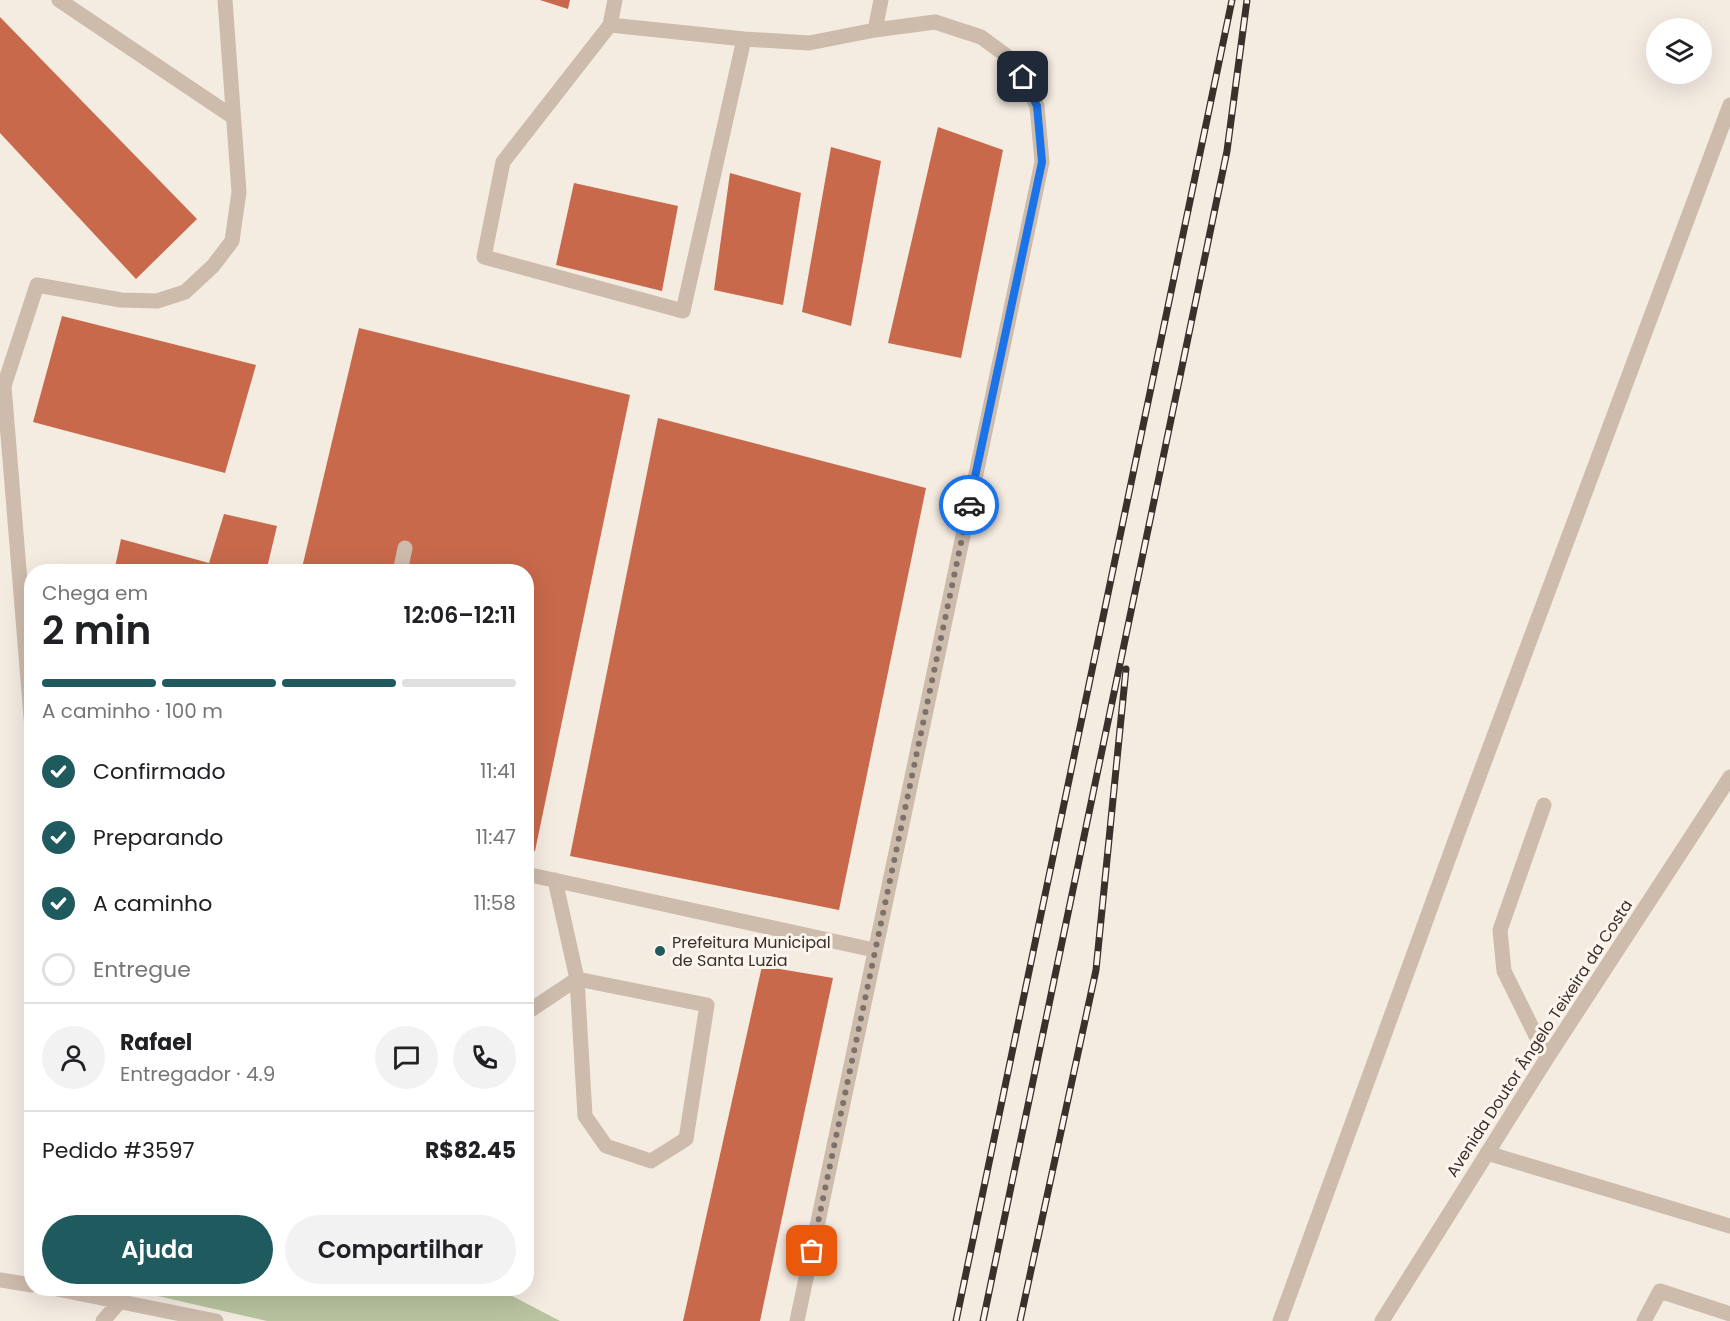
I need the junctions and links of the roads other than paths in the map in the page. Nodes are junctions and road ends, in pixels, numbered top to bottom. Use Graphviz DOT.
graph roads {
  1 [pos="59,0"];
  2 [pos="225,0"];
  3 [pos="615,0"];
  4 [pos="881,0"];
  5 [pos="610,25"];
  6 [pos="875,30"];
  7 [pos="744,39"];
  8 [pos="1730,105"];
  9 [pos="233,117"];
  10 [pos="2,386"];
  11 [pos="405,548"];
  12 [pos="402,564"];
  13 [pos="24,638"];
  14 [pos="1730,777"];
  15 [pos="1544,805"];
  16 [pos="534,876"];
  17 [pos="555,880"];
  18 [pos="874,950"];
  19 [pos="577,979"];
  20 [pos="534,1008"];
  21 [pos="1547,1058"];
  22 [pos="1486,1153"];
  23 [pos="1730,1226"];
  24 [pos="0,1280"];
  25 [pos="24,1284"];
  26 [pos="98,1296"];
  27 [pos="121,1300"];
  28 [pos="1730,1314"];
  29 [pos="103,1321"];
  30 [pos="216,1321"];
  31 [pos="797,1321"];
  32 [pos="1280,1321"];
  33 [pos="1382,1321"];
  34 [pos="1644,1321"];
  1 -- 9 [label="street"];
  2 -- 9 [label="street"];
  3 -- 5 [label="street"];
  4 -- 6 [label="street"];
  5 -- 7 [label="street"];
  5 -- 7 [label="street"];
  6 -- 7 [label="street"];
  6 -- 18 [label="street"];
  8 -- 32 [label="street"];
  9 -- 10 [label="street"];
  10 -- 13 [label="street"];
  11 -- 12 [label="street"];
  14 -- 21 [label="street, Avenida Doutor Ângelo Teixeira da Costa"];
  15 -- 21 [label="street"];
  16 -- 17 [label="street"];
  17 -- 18 [label="street"];
  17 -- 19 [label="street"];
  18 -- 31 [label="street"];
  19 -- 19 [label="street"];
  19 -- 20 [label="street"];
  21 -- 22 [label="street, Avenida Doutor Ângelo Teixeira da Costa"];
  22 -- 23 [label="street"];
  22 -- 33 [label="street, Avenida Doutor Ângelo Teixeira da Costa"];
  24 -- 25 [label="street"];
  26 -- 27 [label="street"];
  27 -- 29 [label="street"];
  27 -- 30 [label="street"];
  28 -- 34 [label="street"];
}
